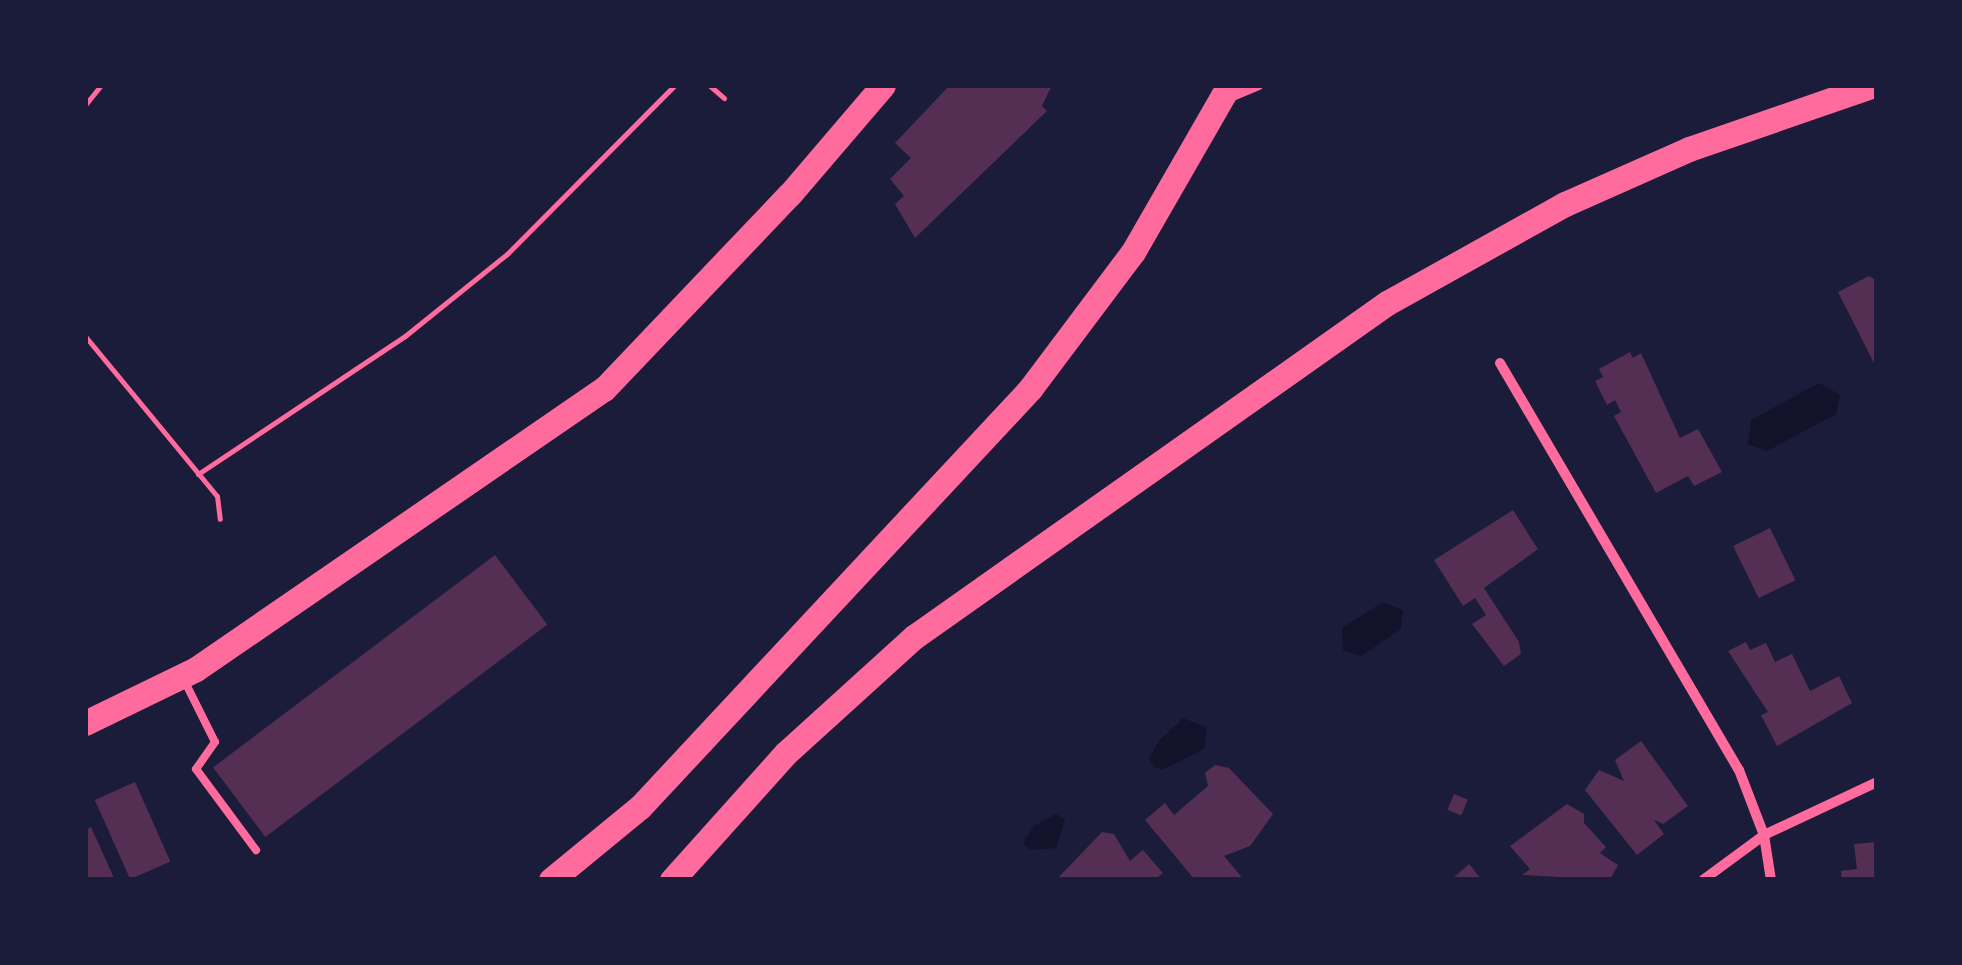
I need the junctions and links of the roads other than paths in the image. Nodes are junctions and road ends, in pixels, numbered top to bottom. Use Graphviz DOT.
graph roads {
  1 [pos="883,85"];
  2 [pos="1258,85"];
  3 [pos="1874,85"];
  4 [pos="1226,92"];
  5 [pos="1500,362"];
  6 [pos="182,676"];
  7 [pos="85,723"];
  8 [pos="1877,782"];
  9 [pos="1764,835"];
  10 [pos="256,850"];
  11 [pos="552,880"];
  12 [pos="672,880"];
  13 [pos="1704,880"];
  14 [pos="1770,880"];
  1 -- 6 [label="main road"];
  2 -- 4 [label="street"];
  3 -- 12 [label="main road"];
  4 -- 11 [label="main road"];
  5 -- 9 [label="street"];
  6 -- 7 [label="main road"];
  6 -- 10 [label="lane"];
  8 -- 9 [label="street"];
  9 -- 13 [label="street"];
  9 -- 14 [label="street"];
}
